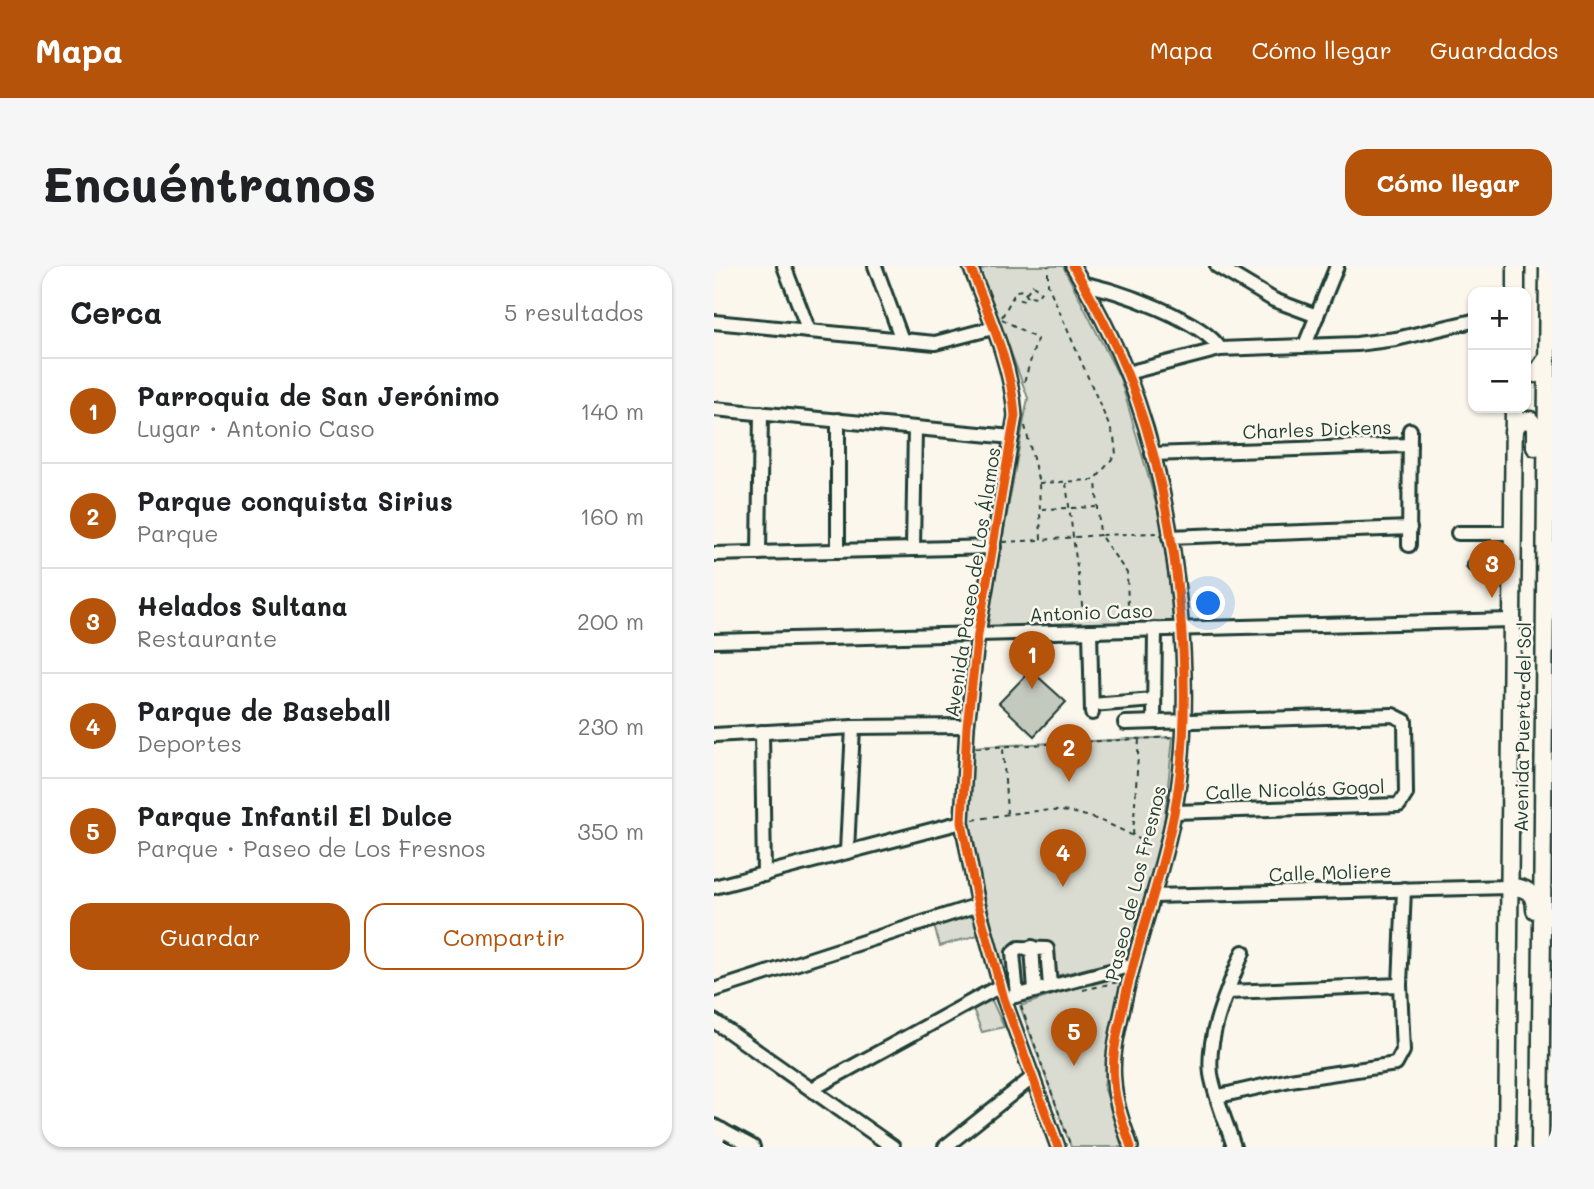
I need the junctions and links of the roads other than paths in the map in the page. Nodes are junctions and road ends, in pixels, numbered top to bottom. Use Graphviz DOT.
graph roads {
  1 [pos="784,266"];
  2 [pos="875,266"];
  3 [pos="970,266"];
  4 [pos="1073,266"];
  5 [pos="1217,266"];
  6 [pos="1337,266"];
  7 [pos="1516,266"];
  8 [pos="1548,266"];
  9 [pos="1550,283"];
  10 [pos="1083,284"];
  11 [pos="1516,287"];
  12 [pos="1317,316"];
  13 [pos="714,322"];
  14 [pos="1468,322"];
  15 [pos="993,328"];
  16 [pos="809,331"];
  17 [pos="902,340"];
  18 [pos="1305,345"];
  19 [pos="1220,349"];
  20 [pos="1547,358"];
  21 [pos="1531,372"];
  22 [pos="1127,373"];
  23 [pos="714,409"];
  24 [pos="1514,413"];
  25 [pos="761,414"];
  26 [pos="838,421"];
  27 [pos="915,428"];
  28 [pos="1410,430"];
  29 [pos="1513,432"];
  30 [pos="1012,437"];
  31 [pos="1410,445"];
  32 [pos="1152,454"];
  33 [pos="1544,487"];
  34 [pos="1410,528"];
  35 [pos="1458,533"];
  36 [pos="1511,533"];
  37 [pos="1169,537"];
  38 [pos="995,545"];
  39 [pos="1409,545"];
  40 [pos="913,549"];
  41 [pos="838,551"];
  42 [pos="759,553"];
  43 [pos="714,554"];
  44 [pos="1474,565"];
  45 [pos="1511,565"];
  46 [pos="1512,620"];
  47 [pos="1548,623"];
  48 [pos="1155,629"];
  49 [pos="1181,629"];
  50 [pos="1087,631"];
  51 [pos="978,634"];
  52 [pos="714,641"];
  53 [pos="1154,700"];
  54 [pos="1182,719"];
  55 [pos="1154,720"];
  56 [pos="1125,723"];
  57 [pos="967,726"];
  58 [pos="853,727"];
  59 [pos="762,732"];
  60 [pos="714,735"];
  61 [pos="1174,813"];
  62 [pos="962,822"];
  63 [pos="847,851"];
  64 [pos="764,875"];
  65 [pos="714,887"];
  66 [pos="1508,887"];
  67 [pos="1404,889"];
  68 [pos="1153,896"];
  69 [pos="978,905"];
  70 [pos="1032,947"];
  71 [pos="1243,952"];
  72 [pos="1133,965"];
  73 [pos="1540,981"];
  74 [pos="1400,985"];
  75 [pos="1050,986"];
  76 [pos="714,990"];
  77 [pos="1035,990"];
  78 [pos="1002,992"];
  79 [pos="1228,992"];
  80 [pos="1546,999"];
  81 [pos="1019,1000"];
  82 [pos="714,1021"];
  83 [pos="1546,1025"];
  84 [pos="1033,1077"];
  85 [pos="812,1089"];
  86 [pos="1219,1096"];
  87 [pos="1508,1110"];
  88 [pos="718,1128"];
  89 [pos="1536,1144"];
  90 [pos="714,1147"];
  91 [pos="753,1147"];
  92 [pos="892,1147"];
  93 [pos="944,1147"];
  94 [pos="1058,1147"];
  95 [pos="1131,1147"];
  96 [pos="1234,1147"];
  97 [pos="1507,1147"];
  98 [pos="1516,1147"];
  1 -- 16 [label="street"];
  2 -- 17 [label="street"];
  3 -- 15 [label="street, Avenida Paseo de Los Álamos"];
  4 -- 10 [label="street, Paseo de Los Fresnos"];
  5 -- 12 [label="street"];
  6 -- 12 [label="street"];
  7 -- 11 [label="main road"];
  8 -- 9 [label="main road, Avenida Puerta del Sol"];
  9 -- 20 [label="main road, Avenida Puerta del Sol"];
  10 -- 19 [label="street"];
  10 -- 22 [label="street, Paseo de Los Fresnos"];
  12 -- 18 [label="street"];
  13 -- 16 [label="street"];
  14 -- 18 [label="street"];
  15 -- 17 [label="street"];
  15 -- 30 [label="street, Avenida Paseo de Los Álamos"];
  16 -- 17 [label="street"];
  18 -- 19 [label="street"];
  19 -- 22 [label="street"];
  20 -- 21 [label="main road"];
  20 -- 33 [label="main road, Avenida Puerta del Sol"];
  22 -- 32 [label="street, Paseo de Los Fresnos"];
  23 -- 25 [label="street"];
  24 -- 29 [label="main road, Avenida Puerta del Sol"];
  25 -- 26 [label="street"];
  25 -- 42 [label="street"];
  26 -- 27 [label="street"];
  26 -- 41 [label="street"];
  27 -- 30 [label="street"];
  27 -- 40 [label="street"];
  28 -- 31 [label="street"];
  29 -- 33 [label="main road"];
  29 -- 36 [label="main road, Avenida Puerta del Sol"];
  30 -- 38 [label="street, Avenida Paseo de Los Álamos"];
  31 -- 32 [label="street, Charles Dickens"];
  31 -- 34 [label="street, Charles Dickens"];
  32 -- 37 [label="street, Paseo de Los Fresnos"];
  33 -- 47 [label="main road, Avenida Puerta del Sol"];
  34 -- 37 [label="street"];
  34 -- 39 [label="street, Charles Dickens"];
  35 -- 36 [label="street"];
  36 -- 45 [label="main road, Avenida Puerta del Sol"];
  37 -- 49 [label="street, Paseo de Los Fresnos"];
  38 -- 40 [label="street"];
  38 -- 51 [label="street, Avenida Paseo de Los Álamos"];
  40 -- 41 [label="street"];
  41 -- 42 [label="street"];
  42 -- 43 [label="street"];
  44 -- 45 [label="street"];
  45 -- 46 [label="main road, Avenida Puerta del Sol"];
  46 -- 49 [label="street, Antonio Caso"];
  46 -- 66 [label="main road, Avenida Puerta del Sol"];
  47 -- 73 [label="main road, Avenida Puerta del Sol"];
  48 -- 49 [label="street, Antonio Caso"];
  48 -- 50 [label="street, Antonio Caso"];
  48 -- 53 [label="street"];
  49 -- 54 [label="street, Paseo de Los Fresnos"];
  50 -- 51 [label="street, Antonio Caso"];
  50 -- 53 [label="street"];
  51 -- 52 [label="street, Antonio Caso"];
  51 -- 57 [label="street, Avenida Paseo de Los Álamos"];
  53 -- 55 [label="street"];
  54 -- 55 [label="street"];
  54 -- 61 [label="street, Paseo de Los Fresnos"];
  54 -- 61 [label="street, Calle Nicolás Gogol"];
  55 -- 56 [label="street"];
  57 -- 58 [label="street"];
  57 -- 62 [label="street, Avenida Paseo de Los Álamos"];
  58 -- 59 [label="street"];
  58 -- 63 [label="street"];
  59 -- 60 [label="street"];
  59 -- 64 [label="street"];
  61 -- 68 [label="street, Paseo de Los Fresnos"];
  62 -- 63 [label="street"];
  62 -- 69 [label="street, Avenida Paseo de Los Álamos"];
  63 -- 64 [label="street"];
  64 -- 65 [label="street"];
  66 -- 67 [label="street, Calle Moliere"];
  66 -- 73 [label="main road"];
  66 -- 87 [label="main road, Avenida Puerta del Sol"];
  67 -- 68 [label="street, Calle Moliere"];
  67 -- 74 [label="street"];
  68 -- 72 [label="street, Paseo de Los Fresnos"];
  69 -- 76 [label="street"];
  69 -- 78 [label="street, Avenida Paseo de Los Álamos"];
  70 -- 75 [label="street"];
  70 -- 77 [label="street"];
  70 -- 81 [label="street"];
  71 -- 79 [label="street"];
  72 -- 75 [label="street"];
  72 -- 95 [label="street, Paseo de Los Fresnos"];
  73 -- 80 [label="main road, Avenida Puerta del Sol"];
  74 -- 79 [label="street"];
  74 -- 86 [label="street"];
  75 -- 77 [label="street"];
  77 -- 81 [label="street"];
  78 -- 81 [label="street"];
  78 -- 84 [label="street, Avenida Paseo de Los Álamos"];
  78 -- 85 [label="street"];
  79 -- 86 [label="street"];
  80 -- 83 [label="main road, Avenida Puerta del Sol"];
  82 -- 85 [label="street"];
  83 -- 89 [label="main road, Avenida Puerta del Sol"];
  84 -- 93 [label="street"];
  84 -- 94 [label="street, Avenida Paseo de Los Álamos"];
  85 -- 92 [label="street"];
  86 -- 96 [label="street"];
  87 -- 97 [label="main road, Avenida Puerta del Sol"];
  87 -- 98 [label="main road"];
  88 -- 90 [label="street"];
  88 -- 91 [label="street"];
}
